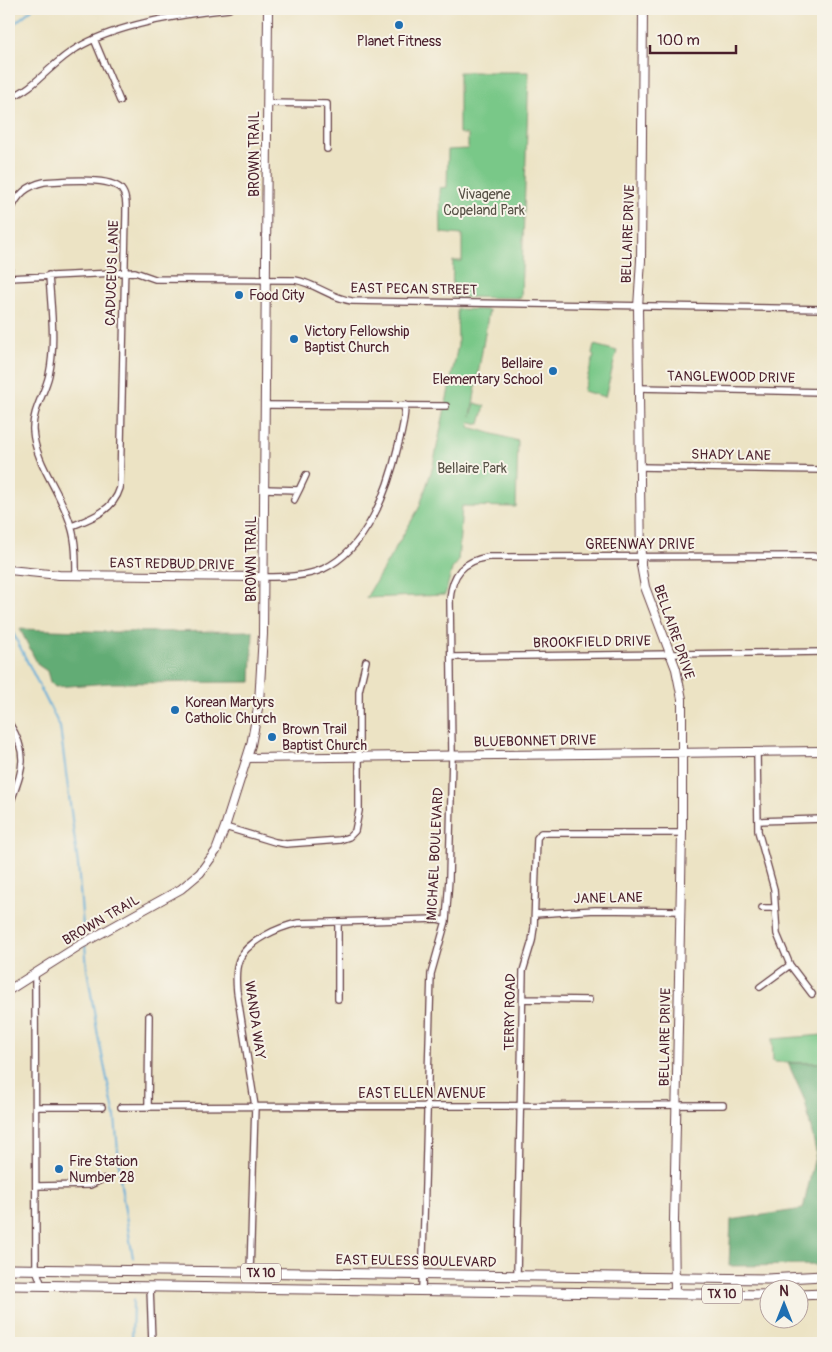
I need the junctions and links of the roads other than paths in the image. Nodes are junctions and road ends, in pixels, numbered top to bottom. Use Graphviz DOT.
graph roads {
  1 [pos="229,9"];
  2 [pos="268,9"];
  3 [pos="643,9"];
  4 [pos="94,39"];
  5 [pos="9,98"];
  6 [pos="120,101"];
  7 [pos="266,103"];
  8 [pos="327,149"];
  9 [pos="9,196"];
  10 [pos="15,200"];
  11 [pos="126,272"];
  12 [pos="49,275"];
  13 [pos="9,278"];
  14 [pos="266,280"];
  15 [pos="638,306"];
  16 [pos="823,309"];
  17 [pos="638,388"];
  18 [pos="823,392"];
  19 [pos="264,405"];
  20 [pos="406,405"];
  21 [pos="446,406"];
  22 [pos="639,467"];
  23 [pos="823,470"];
  24 [pos="306,475"];
  25 [pos="264,490"];
  26 [pos="299,490"];
  27 [pos="294,500"];
  28 [pos="72,526"];
  29 [pos="640,556"];
  30 [pos="823,558"];
  31 [pos="9,570"];
  32 [pos="460,570"];
  33 [pos="76,575"];
  34 [pos="263,577"];
  35 [pos="823,652"];
  36 [pos="670,654"];
  37 [pos="451,657"];
  38 [pos="366,661"];
  39 [pos="9,723"];
  40 [pos="823,750"];
  41 [pos="757,751"];
  42 [pos="682,752"];
  43 [pos="452,755"];
  44 [pos="359,756"];
  45 [pos="248,758"];
  46 [pos="9,807"];
  47 [pos="823,819"];
  48 [pos="758,821"];
  49 [pos="225,828"];
  50 [pos="682,833"];
  51 [pos="762,908"];
  52 [pos="776,908"];
  53 [pos="681,911"];
  54 [pos="535,914"];
  55 [pos="446,921"];
  56 [pos="338,922"];
  57 [pos="790,965"];
  58 [pos="32,976"];
  59 [pos="760,987"];
  60 [pos="9,990"];
  61 [pos="812,994"];
  62 [pos="338,999"];
  63 [pos="523,999"];
  64 [pos="589,1000"];
  65 [pos="148,1016"];
  66 [pos="428,1105"];
  67 [pos="520,1105"];
  68 [pos="676,1105"];
  69 [pos="723,1105"];
  70 [pos="102,1106"];
  71 [pos="148,1106"];
  72 [pos="255,1106"];
  73 [pos="36,1107"];
  74 [pos="121,1107"];
  75 [pos="103,1179"];
  76 [pos="36,1186"];
  77 [pos="9,1269"];
  78 [pos="36,1269"];
  79 [pos="250,1272"];
  80 [pos="423,1275"];
  81 [pos="517,1276"];
  82 [pos="823,1276"];
  83 [pos="674,1277"];
  84 [pos="9,1285"];
  85 [pos="42,1286"];
  86 [pos="150,1287"];
  87 [pos="422,1290"];
  88 [pos="675,1294"];
  89 [pos="823,1294"];
  90 [pos="760,1295"];
  91 [pos="810,1295"];
  92 [pos="152,1343"];
  1 -- 4 [label="street"];
  2 -- 7 [label="street, BROWN TRAIL"];
  3 -- 15 [label="street, BELLAIRE DRIVE"];
  4 -- 5 [label="street"];
  4 -- 6 [label="street"];
  7 -- 8 [label="street"];
  7 -- 14 [label="street, BROWN TRAIL"];
  9 -- 10 [label="street"];
  10 -- 11 [label="street, CADUCEUS LANE"];
  10 -- 13 [label="street"];
  11 -- 12 [label="street, EAST PECAN STREET"];
  11 -- 14 [label="street, EAST PECAN STREET"];
  11 -- 28 [label="street, CADUCEUS LANE"];
  12 -- 13 [label="street, EAST PECAN STREET"];
  12 -- 28 [label="street"];
  14 -- 15 [label="street, EAST PECAN STREET"];
  14 -- 19 [label="street, BROWN TRAIL"];
  15 -- 16 [label="street, EAST PECAN STREET"];
  15 -- 17 [label="street, BELLAIRE DRIVE"];
  17 -- 18 [label="street, TANGLEWOOD DRIVE"];
  17 -- 22 [label="street, BELLAIRE DRIVE"];
  19 -- 20 [label="street"];
  19 -- 25 [label="street, BROWN TRAIL"];
  20 -- 21 [label="street"];
  20 -- 34 [label="street, EAST REDBUD DRIVE"];
  22 -- 23 [label="street, SHADY LANE"];
  22 -- 29 [label="street, BELLAIRE DRIVE"];
  24 -- 26 [label="street"];
  25 -- 26 [label="street"];
  25 -- 34 [label="street, BROWN TRAIL"];
  26 -- 27 [label="street"];
  28 -- 33 [label="street"];
  29 -- 30 [label="street, GREENWAY DRIVE"];
  29 -- 32 [label="street, GREENWAY DRIVE"];
  29 -- 36 [label="street, BELLAIRE DRIVE"];
  31 -- 33 [label="street, EAST REDBUD DRIVE"];
  32 -- 37 [label="street, MICHAEL BOULEVARD"];
  33 -- 34 [label="street, EAST REDBUD DRIVE"];
  34 -- 45 [label="street, BROWN TRAIL"];
  35 -- 36 [label="street, BROOKFIELD DRIVE"];
  36 -- 37 [label="street, BROOKFIELD DRIVE"];
  36 -- 42 [label="street, BELLAIRE DRIVE"];
  37 -- 43 [label="street, MICHAEL BOULEVARD"];
  38 -- 44 [label="street"];
  39 -- 46 [label="street"];
  40 -- 41 [label="street, BLUEBONNET DRIVE"];
  41 -- 42 [label="street, BLUEBONNET DRIVE"];
  41 -- 48 [label="street"];
  42 -- 43 [label="street, BLUEBONNET DRIVE"];
  42 -- 50 [label="street, BELLAIRE DRIVE"];
  43 -- 44 [label="street, BLUEBONNET DRIVE"];
  43 -- 55 [label="street, MICHAEL BOULEVARD"];
  44 -- 45 [label="street, BLUEBONNET DRIVE"];
  44 -- 49 [label="street"];
  45 -- 49 [label="street, BROWN TRAIL"];
  47 -- 48 [label="street"];
  48 -- 52 [label="street"];
  49 -- 58 [label="street, BROWN TRAIL"];
  50 -- 53 [label="street, BELLAIRE DRIVE"];
  50 -- 54 [label="street, TERRY ROAD"];
  51 -- 52 [label="street"];
  52 -- 57 [label="street"];
  53 -- 54 [label="street, JANE LANE"];
  53 -- 68 [label="street, BELLAIRE DRIVE"];
  54 -- 63 [label="street, TERRY ROAD"];
  55 -- 56 [label="street, WANDA WAY"];
  55 -- 66 [label="street, MICHAEL BOULEVARD"];
  56 -- 62 [label="street"];
  56 -- 72 [label="street, WANDA WAY"];
  57 -- 59 [label="street"];
  57 -- 61 [label="street"];
  58 -- 60 [label="street, BROWN TRAIL"];
  58 -- 73 [label="street"];
  63 -- 64 [label="street"];
  63 -- 67 [label="street, TERRY ROAD"];
  65 -- 71 [label="street"];
  66 -- 67 [label="street, EAST ELLEN AVENUE"];
  66 -- 72 [label="street, EAST ELLEN AVENUE"];
  66 -- 80 [label="street, MICHAEL BOULEVARD"];
  67 -- 68 [label="street, EAST ELLEN AVENUE"];
  67 -- 81 [label="street, TERRY ROAD"];
  68 -- 69 [label="street, EAST ELLEN AVENUE"];
  68 -- 83 [label="street, BELLAIRE DRIVE"];
  70 -- 73 [label="street"];
  71 -- 72 [label="street, EAST ELLEN AVENUE"];
  71 -- 74 [label="street, EAST ELLEN AVENUE"];
  72 -- 79 [label="street, WANDA WAY"];
  73 -- 76 [label="street"];
  75 -- 76 [label="street"];
  76 -- 78 [label="street"];
  77 -- 78 [label="main road, EAST EULESS BOULEVARD / TX 10"];
  78 -- 79 [label="main road, EAST EULESS BOULEVARD / TX 10"];
  78 -- 85 [label="street"];
  79 -- 80 [label="main road, EAST EULESS BOULEVARD / TX 10"];
  80 -- 81 [label="main road, EAST EULESS BOULEVARD / TX 10"];
  80 -- 87 [label="street, MICHAEL BOULEVARD"];
  81 -- 83 [label="main road, EAST EULESS BOULEVARD / TX 10"];
  82 -- 83 [label="main road, EAST EULESS BOULEVARD / TX 10"];
  83 -- 88 [label="street, BELLAIRE DRIVE"];
  84 -- 85 [label="main road, EAST EULESS BOULEVARD / TX 10"];
  85 -- 86 [label="main road, EAST EULESS BOULEVARD / TX 10"];
  86 -- 87 [label="main road, EAST EULESS BOULEVARD / TX 10"];
  86 -- 92 [label="street"];
  87 -- 88 [label="main road, EAST EULESS BOULEVARD / TX 10"];
  88 -- 90 [label="main road, EAST EULESS BOULEVARD / TX 10"];
  89 -- 91 [label="main road"];
}
